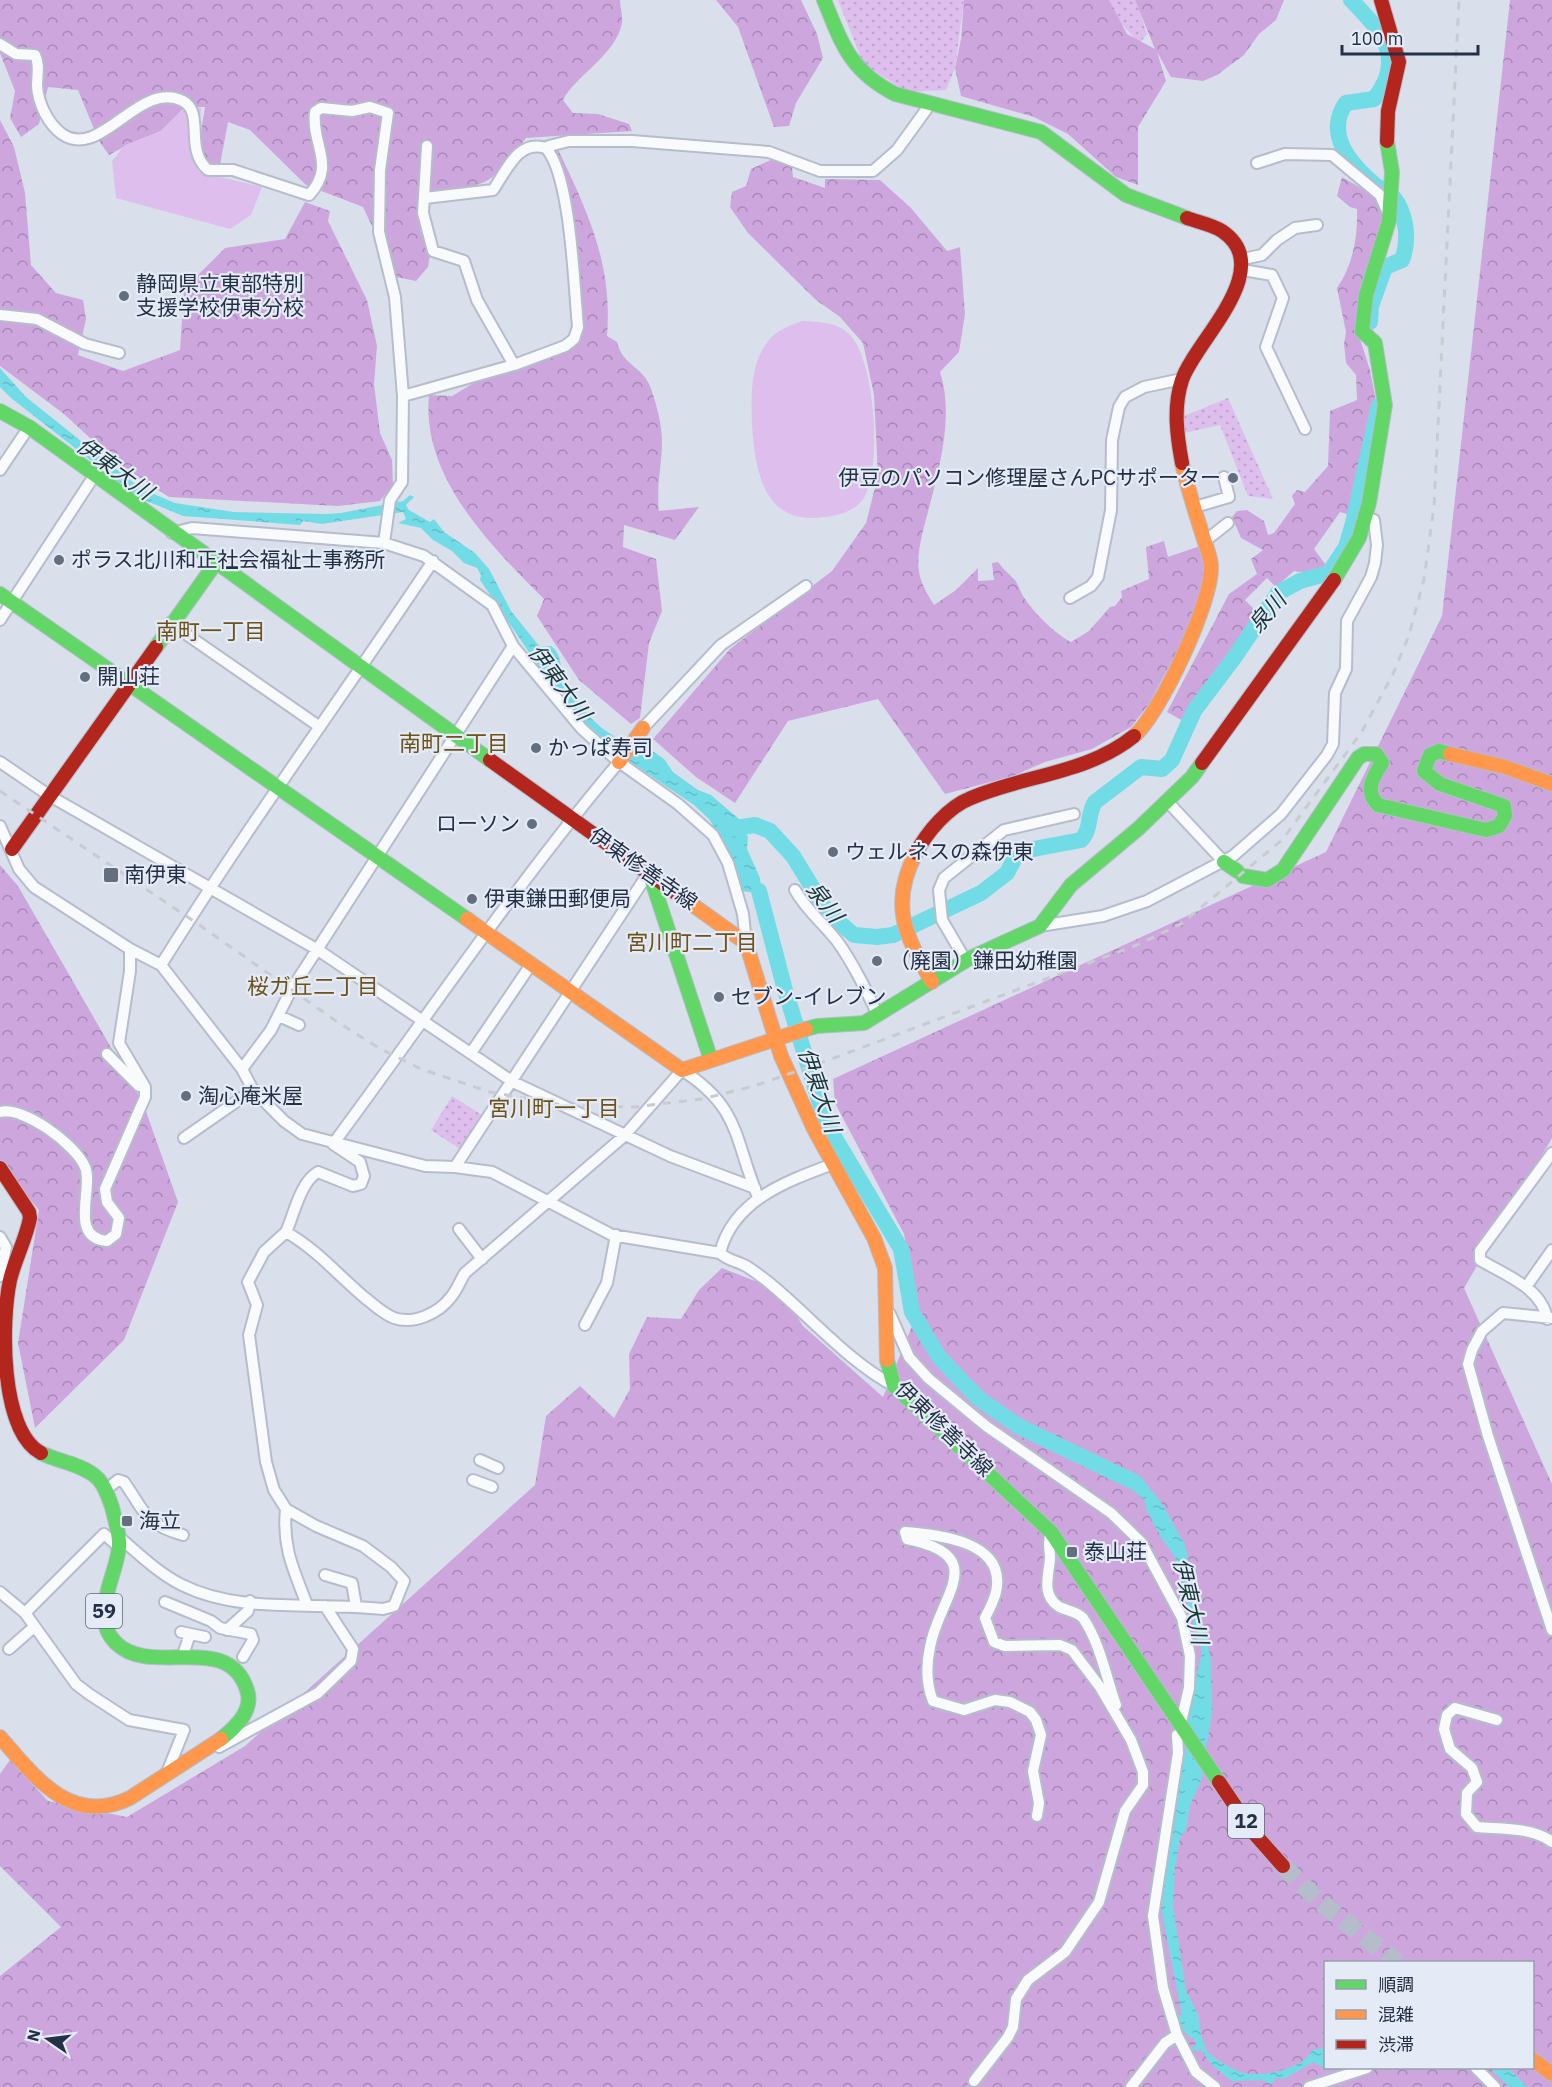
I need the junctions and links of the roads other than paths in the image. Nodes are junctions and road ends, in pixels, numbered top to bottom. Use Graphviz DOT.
graph roads {
  1 [pos="824,0"];
  2 [pos="1381,0"];
  3 [pos="0,44"];
  4 [pos="931,103"];
  5 [pos="427,146"];
  6 [pos="549,146"];
  7 [pos="1257,162"];
  8 [pos="425,198"];
  9 [pos="1390,203"];
  10 [pos="1317,225"];
  11 [pos="1243,265"];
  12 [pos="0,315"];
  13 [pos="119,353"];
  14 [pos="514,365"];
  15 [pos="1182,379"];
  16 [pos="403,396"];
  17 [pos="0,411"];
  18 [pos="29,427"];
  19 [pos="1305,429"];
  20 [pos="0,470"];
  21 [pos="94,476"];
  22 [pos="1224,477"];
  23 [pos="1195,507"];
  24 [pos="1365,517"];
  25 [pos="1228,523"];
  26 [pos="171,533"];
  27 [pos="385,538"];
  28 [pos="1205,541"];
  29 [pos="432,561"];
  30 [pos="214,564"];
  31 [pos="806,586"];
  32 [pos="6,598"];
  33 [pos="1070,598"];
  34 [pos="0,620"];
  35 [pos="170,623"];
  36 [pos="513,646"];
  37 [pos="362,668"];
  38 [pos="127,684"];
  39 [pos="320,727"];
  40 [pos="643,728"];
  41 [pos="455,735"];
  42 [pos="0,762"];
  43 [pos="619,762"];
  44 [pos="1552,784"];
  45 [pos="276,788"];
  46 [pos="50,796"];
  47 [pos="1167,801"];
  48 [pos="1074,814"];
  49 [pos="572,818"];
  50 [pos="0,826"];
  51 [pos="12,849"];
  52 [pos="377,859"];
  53 [pos="1224,862"];
  54 [pos="649,872"];
  55 [pos="209,889"];
  56 [pos="795,890"];
  57 [pos="1040,926"];
  58 [pos="486,935"];
  59 [pos="746,943"];
  60 [pos="130,949"];
  61 [pos="318,950"];
  62 [pos="966,961"];
  63 [pos="161,965"];
  64 [pos="530,966"];
  65 [pos="932,982"];
  66 [pos="569,993"];
  67 [pos="878,1015"];
  68 [pos="279,1016"];
  69 [pos="425,1020"];
  70 [pos="299,1025"];
  71 [pos="780,1037"];
  72 [pos="471,1053"];
  73 [pos="107,1054"];
  74 [pos="711,1060"];
  75 [pos="242,1069"];
  76 [pos="682,1070"];
  77 [pos="513,1082"];
  78 [pos="254,1090"];
  79 [pos="145,1097"];
  80 [pos="0,1112"];
  81 [pos="624,1136"];
  82 [pos="184,1137"];
  83 [pos="333,1144"];
  84 [pos="1552,1153"];
  85 [pos="833,1164"];
  86 [pos="455,1167"];
  87 [pos="0,1168"];
  88 [pos="756,1192"];
  89 [pos="548,1203"];
  90 [pos="459,1229"];
  91 [pos="286,1232"];
  92 [pos="616,1236"];
  93 [pos="0,1237"];
  94 [pos="1552,1250"];
  95 [pos="720,1253"];
  96 [pos="482,1259"];
  97 [pos="0,1276"];
  98 [pos="1526,1287"];
  99 [pos="885,1302"];
  100 [pos="1549,1319"];
  101 [pos="585,1325"];
  102 [pos="894,1386"];
  103 [pos="480,1460"];
  104 [pos="498,1468"];
  105 [pos="473,1480"];
  106 [pos="492,1487"];
  107 [pos="107,1489"];
  108 [pos="286,1509"];
  109 [pos="1051,1532"];
  110 [pos="183,1535"];
  111 [pos="119,1542"];
  112 [pos="324,1575"];
  113 [pos="0,1592"];
  114 [pos="250,1601"];
  115 [pos="165,1602"];
  116 [pos="307,1605"];
  117 [pos="325,1606"];
  118 [pos="356,1606"];
  119 [pos="25,1612"];
  120 [pos="34,1627"];
  121 [pos="227,1630"];
  122 [pos="1552,1630"];
  123 [pos="205,1637"];
  124 [pos="9,1649"];
  125 [pos="182,1658"];
  126 [pos="243,1658"];
  127 [pos="1117,1717"];
  128 [pos="1497,1720"];
  129 [pos="1182,1730"];
  130 [pos="0,1737"];
  131 [pos="207,1748"];
  132 [pos="166,1775"];
  133 [pos="1037,1816"];
  134 [pos="1552,1842"];
  135 [pos="1283,1866"];
  136 [pos="1177,2036"];
  137 [pos="1534,2060"];
  138 [pos="1361,2069"];
  139 [pos="1478,2069"];
  140 [pos="1552,2074"];
  141 [pos="974,2081"];
  142 [pos="1131,2087"];
  143 [pos="1215,2087"];
  144 [pos="1309,2087"];
  145 [pos="1495,2087"];
  1 -- 4 [label="street"];
  2 -- 9 [label="street"];
  3 -- 16 [label="street"];
  4 -- 6 [label="street"];
  4 -- 11 [label="street"];
  5 -- 8 [label="street"];
  7 -- 9 [label="street"];
  8 -- 14 [label="street"];
  8 -- 14 [label="street"];
  9 -- 24 [label="street"];
  10 -- 11 [label="street"];
  11 -- 15 [label="street"];
  11 -- 19 [label="street"];
  12 -- 13 [label="street"];
  14 -- 16 [label="street"];
  15 -- 23 [label="street"];
  15 -- 33 [label="street"];
  16 -- 27 [label="street"];
  17 -- 18 [label="street, 伊東修善寺線"];
  18 -- 20 [label="street"];
  18 -- 21 [label="street, 伊東修善寺線"];
  21 -- 26 [label="street, 伊東修善寺線"];
  21 -- 32 [label="street"];
  22 -- 23 [label="street"];
  23 -- 28 [label="street"];
  24 -- 47 [label="street"];
  24 -- 53 [label="street"];
  25 -- 28 [label="street"];
  26 -- 27 [label="street"];
  26 -- 30 [label="street, 伊東修善寺線"];
  27 -- 29 [label="street"];
  28 -- 65 [label="street"];
  29 -- 36 [label="street"];
  29 -- 37 [label="street"];
  30 -- 35 [label="street"];
  30 -- 37 [label="street, 伊東修善寺線"];
  31 -- 40 [label="street"];
  32 -- 34 [label="street"];
  32 -- 38 [label="street"];
  35 -- 38 [label="street"];
  35 -- 39 [label="street"];
  36 -- 41 [label="street"];
  36 -- 43 [label="street"];
  37 -- 39 [label="street"];
  37 -- 41 [label="street, 伊東修善寺線"];
  38 -- 45 [label="street"];
  38 -- 46 [label="street"];
  39 -- 45 [label="street"];
  40 -- 43 [label="street"];
  41 -- 49 [label="street, 伊東修善寺線"];
  41 -- 52 [label="street"];
  42 -- 46 [label="street"];
  43 -- 49 [label="street"];
  43 -- 59 [label="street"];
  44 -- 53 [label="street"];
  45 -- 52 [label="street"];
  45 -- 55 [label="street"];
  46 -- 51 [label="street"];
  46 -- 55 [label="street"];
  47 -- 53 [label="street"];
  47 -- 57 [label="street"];
  48 -- 62 [label="street"];
  49 -- 54 [label="street, 伊東修善寺線"];
  49 -- 58 [label="street"];
  50 -- 51 [label="street"];
  51 -- 60 [label="street"];
  52 -- 58 [label="street"];
  52 -- 61 [label="street"];
  53 -- 57 [label="street"];
  54 -- 59 [label="street, 伊東修善寺線"];
  54 -- 66 [label="street"];
  54 -- 74 [label="street"];
  55 -- 61 [label="street"];
  55 -- 63 [label="street"];
  56 -- 67 [label="street"];
  57 -- 62 [label="street"];
  58 -- 64 [label="street"];
  58 -- 69 [label="street"];
  59 -- 71 [label="street, 伊東修善寺線"];
  60 -- 63 [label="street"];
  60 -- 79 [label="street"];
  61 -- 68 [label="street"];
  61 -- 69 [label="street"];
  62 -- 65 [label="street"];
  63 -- 75 [label="street"];
  64 -- 66 [label="street"];
  64 -- 72 [label="street"];
  65 -- 67 [label="street"];
  66 -- 76 [label="street"];
  66 -- 77 [label="street"];
  67 -- 71 [label="street"];
  68 -- 70 [label="street"];
  68 -- 75 [label="street"];
  69 -- 72 [label="street"];
  69 -- 83 [label="street"];
  71 -- 74 [label="street"];
  71 -- 85 [label="street, 伊東修善寺線"];
  72 -- 77 [label="street"];
  73 -- 79 [label="street"];
  74 -- 76 [label="street"];
  75 -- 78 [label="street"];
  76 -- 81 [label="street"];
  76 -- 88 [label="street"];
  77 -- 81 [label="street"];
  77 -- 86 [label="street"];
  78 -- 82 [label="street"];
  78 -- 83 [label="street"];
  79 -- 80 [label="street"];
  81 -- 88 [label="street"];
  81 -- 89 [label="street"];
  83 -- 86 [label="street"];
  83 -- 91 [label="street"];
  84 -- 98 [label="street"];
  85 -- 88 [label="street"];
  85 -- 99 [label="street, 伊東修善寺線"];
  86 -- 89 [label="street"];
  87 -- 107 [label="street, 59"];
  88 -- 95 [label="street"];
  89 -- 92 [label="street"];
  89 -- 96 [label="street"];
  90 -- 96 [label="street"];
  91 -- 96 [label="street"];
  91 -- 108 [label="street"];
  92 -- 95 [label="street"];
  92 -- 101 [label="street"];
  93 -- 97 [label="street"];
  94 -- 98 [label="street"];
  95 -- 102 [label="street"];
  98 -- 100 [label="street"];
  99 -- 102 [label="street, 伊東修善寺線"];
  99 -- 129 [label="street"];
  100 -- 122 [label="street"];
  102 -- 109 [label="street, 伊東修善寺線 / 12"];
  103 -- 104 [label="street"];
  105 -- 106 [label="street"];
  107 -- 110 [label="street"];
  107 -- 111 [label="street, 59"];
  108 -- 116 [label="street"];
  108 -- 118 [label="street"];
  109 -- 127 [label="street"];
  109 -- 129 [label="street, 伊東修善寺線 / 12"];
  111 -- 114 [label="street"];
  111 -- 119 [label="street"];
  111 -- 125 [label="street, 59"];
  112 -- 118 [label="street"];
  113 -- 119 [label="street"];
  114 -- 116 [label="street"];
  114 -- 121 [label="street"];
  115 -- 121 [label="street"];
  116 -- 117 [label="street"];
  117 -- 118 [label="street"];
  117 -- 131 [label="street"];
  119 -- 120 [label="street"];
  120 -- 124 [label="street"];
  120 -- 132 [label="street"];
  121 -- 126 [label="street"];
  123 -- 125 [label="street"];
  125 -- 131 [label="street, 59"];
  127 -- 133 [label="street"];
  127 -- 141 [label="street"];
  128 -- 134 [label="street"];
  129 -- 135 [label="street, 伊東修善寺線 / 12"];
  129 -- 136 [label="street"];
  130 -- 132 [label="street, 59"];
  131 -- 132 [label="street, 59"];
  136 -- 142 [label="street"];
  136 -- 143 [label="street"];
  137 -- 140 [label="street"];
  138 -- 144 [label="street"];
  139 -- 145 [label="street"];
}
